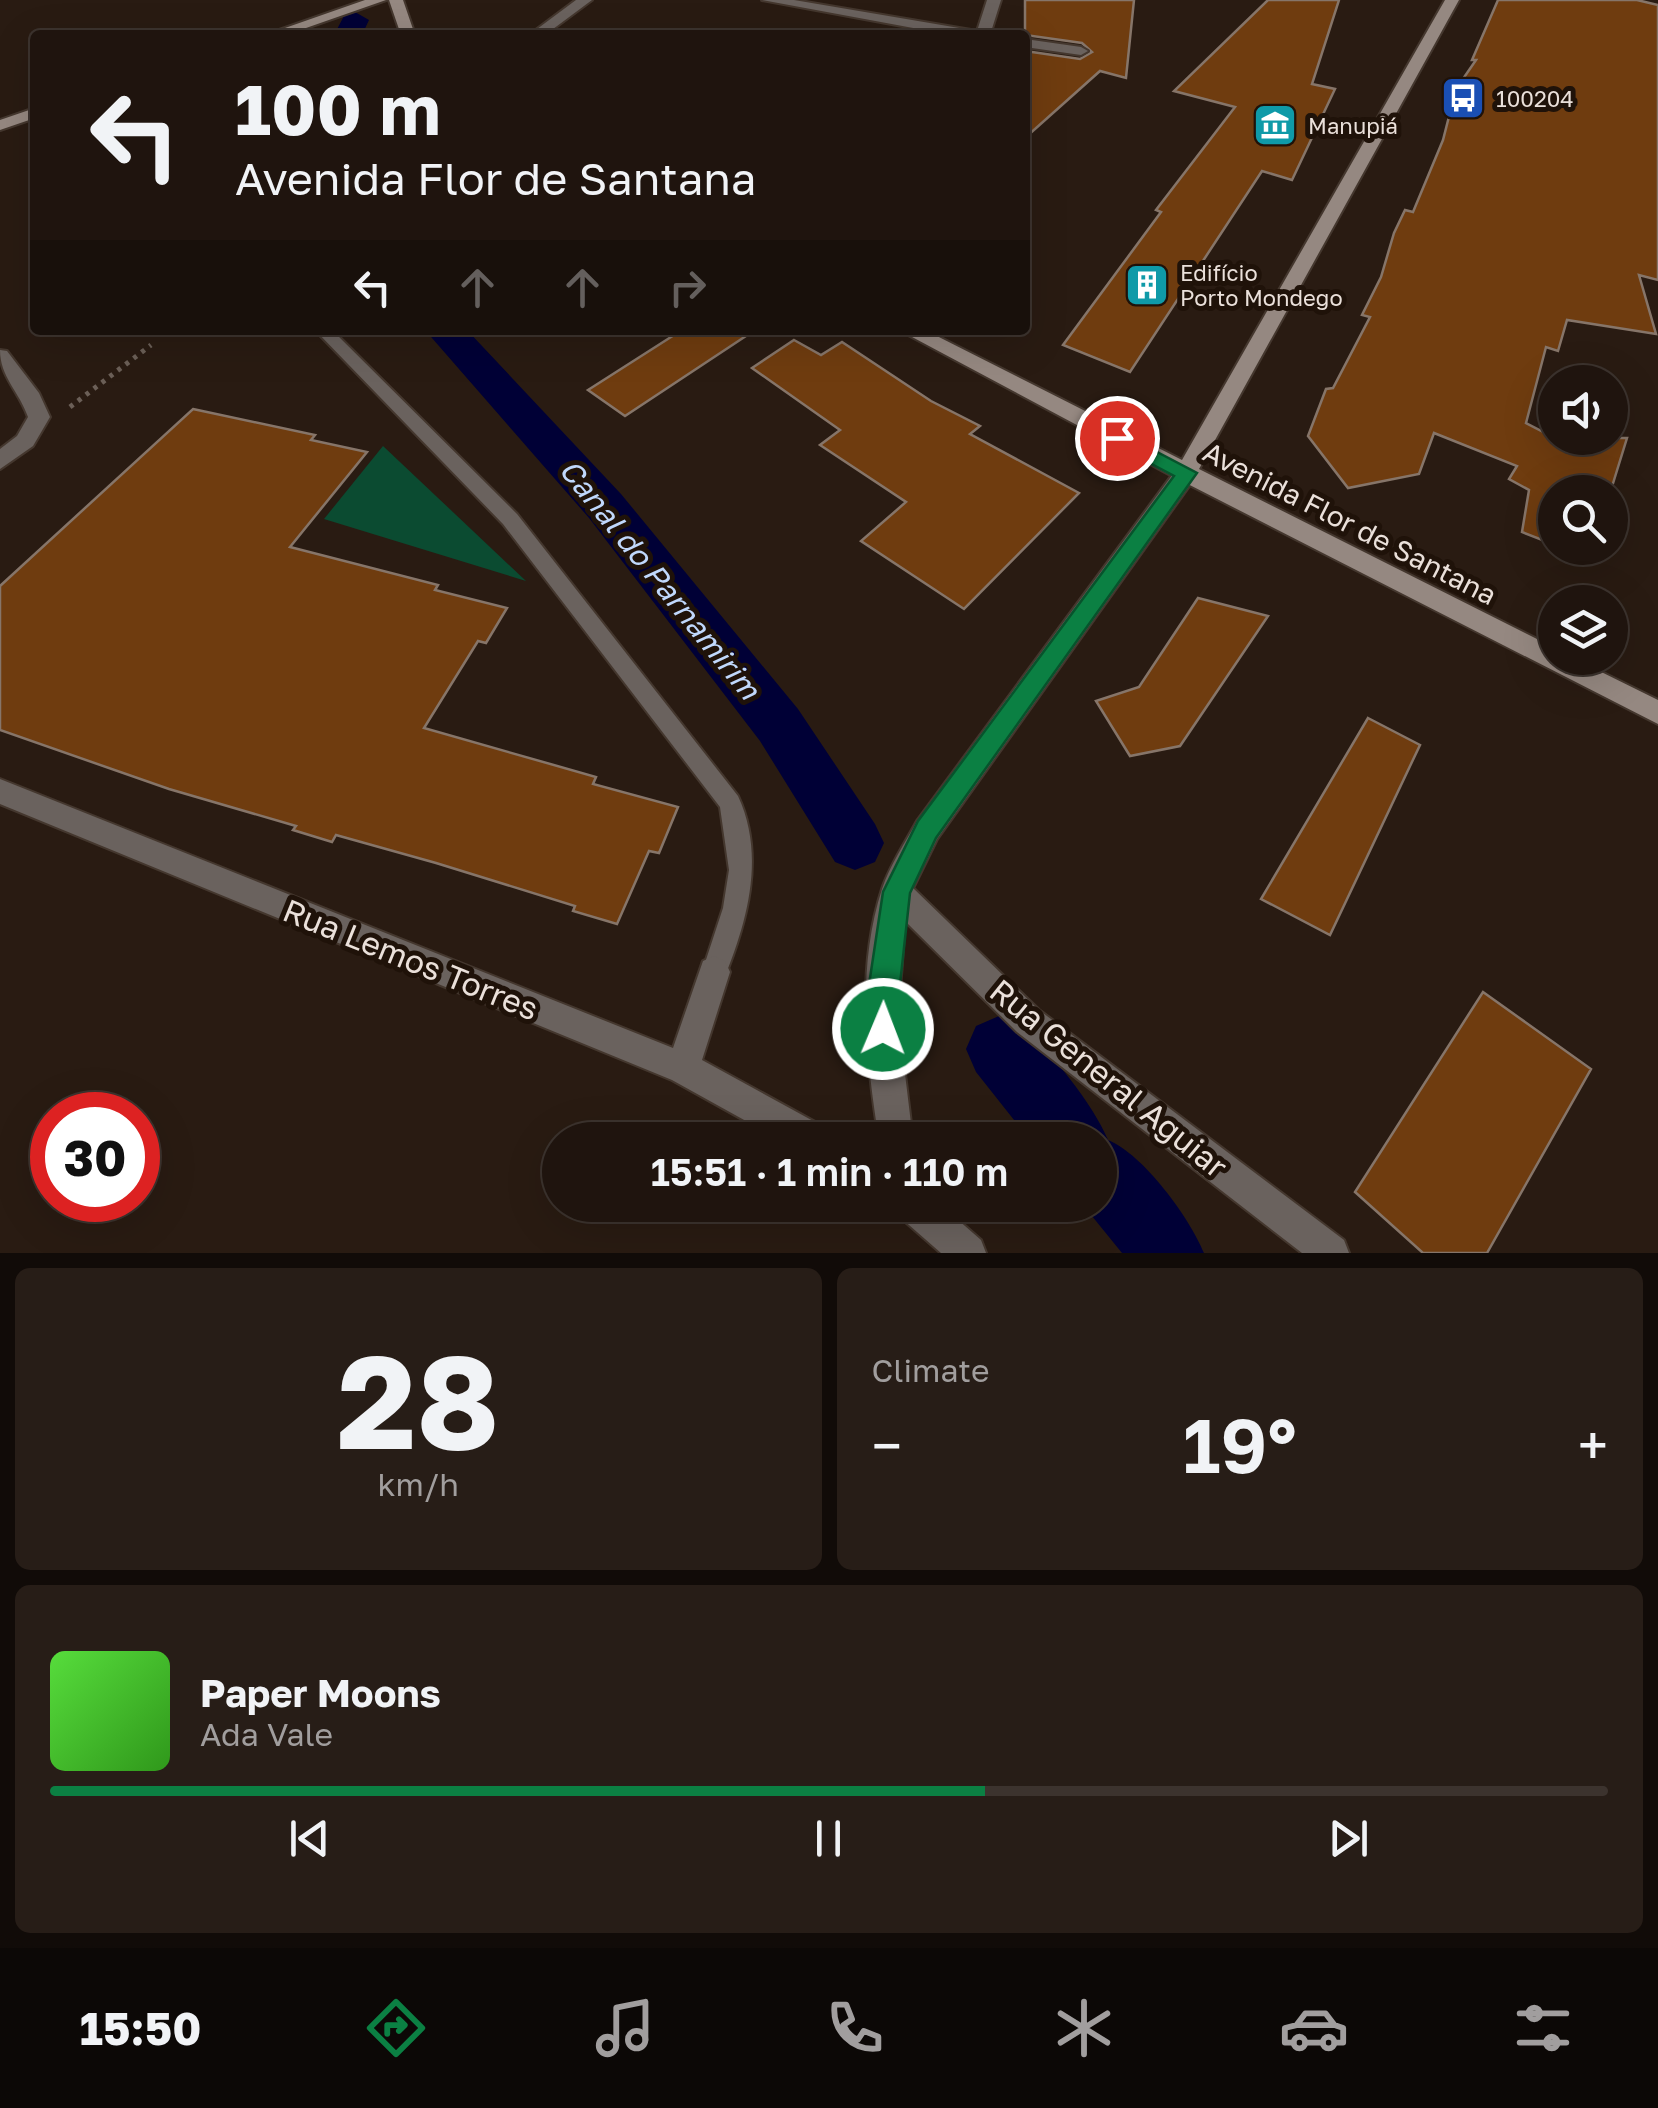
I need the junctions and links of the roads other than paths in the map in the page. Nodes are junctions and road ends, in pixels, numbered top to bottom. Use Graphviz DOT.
graph roads {
  1 [pos="380,0"];
  2 [pos="396,0"];
  3 [pos="585,0"];
  4 [pos="768,0"];
  5 [pos="994,0"];
  6 [pos="1452,0"];
  7 [pos="287,30"];
  8 [pos="406,30"];
  9 [pos="543,30"];
  10 [pos="950,30"];
  11 [pos="982,30"];
  12 [pos="1030,44"];
  13 [pos="1081,52"];
  14 [pos="30,116"];
  15 [pos="0,125"];
  16 [pos="328,335"];
  17 [pos="919,335"];
  18 [pos="0,356"];
  19 [pos="0,462"];
  20 [pos="1186,473"];
  21 [pos="1658,713"];
  22 [pos="0,791"];
  23 [pos="896,892"];
  24 [pos="714,972"];
  25 [pos="682,1068"];
  26 [pos="781,1122"];
  27 [pos="893,1122"];
  28 [pos="933,1222"];
  29 [pos="968,1253"];
  30 [pos="1331,1253"];
  1 -- 7 [label="street"];
  2 -- 8 [label="street"];
  3 -- 9 [label="street"];
  4 -- 10 [label="street"];
  5 -- 11 [label="street"];
  6 -- 20 [label="street"];
  12 -- 13 [label="street"];
  14 -- 15 [label="street"];
  16 -- 24 [label="lane"];
  17 -- 20 [label="street, Avenida Flor de Santana"];
  18 -- 19 [label="street"];
  20 -- 21 [label="street, Avenida Flor de Santana"];
  20 -- 23 [label="street"];
  22 -- 25 [label="street, Rua Lemos Torres"];
  23 -- 27 [label="street"];
  23 -- 30 [label="street, Rua General Aguiar"];
  24 -- 25 [label="street"];
  25 -- 26 [label="street, Rua Lemos Torres"];
  28 -- 29 [label="street"];
}
